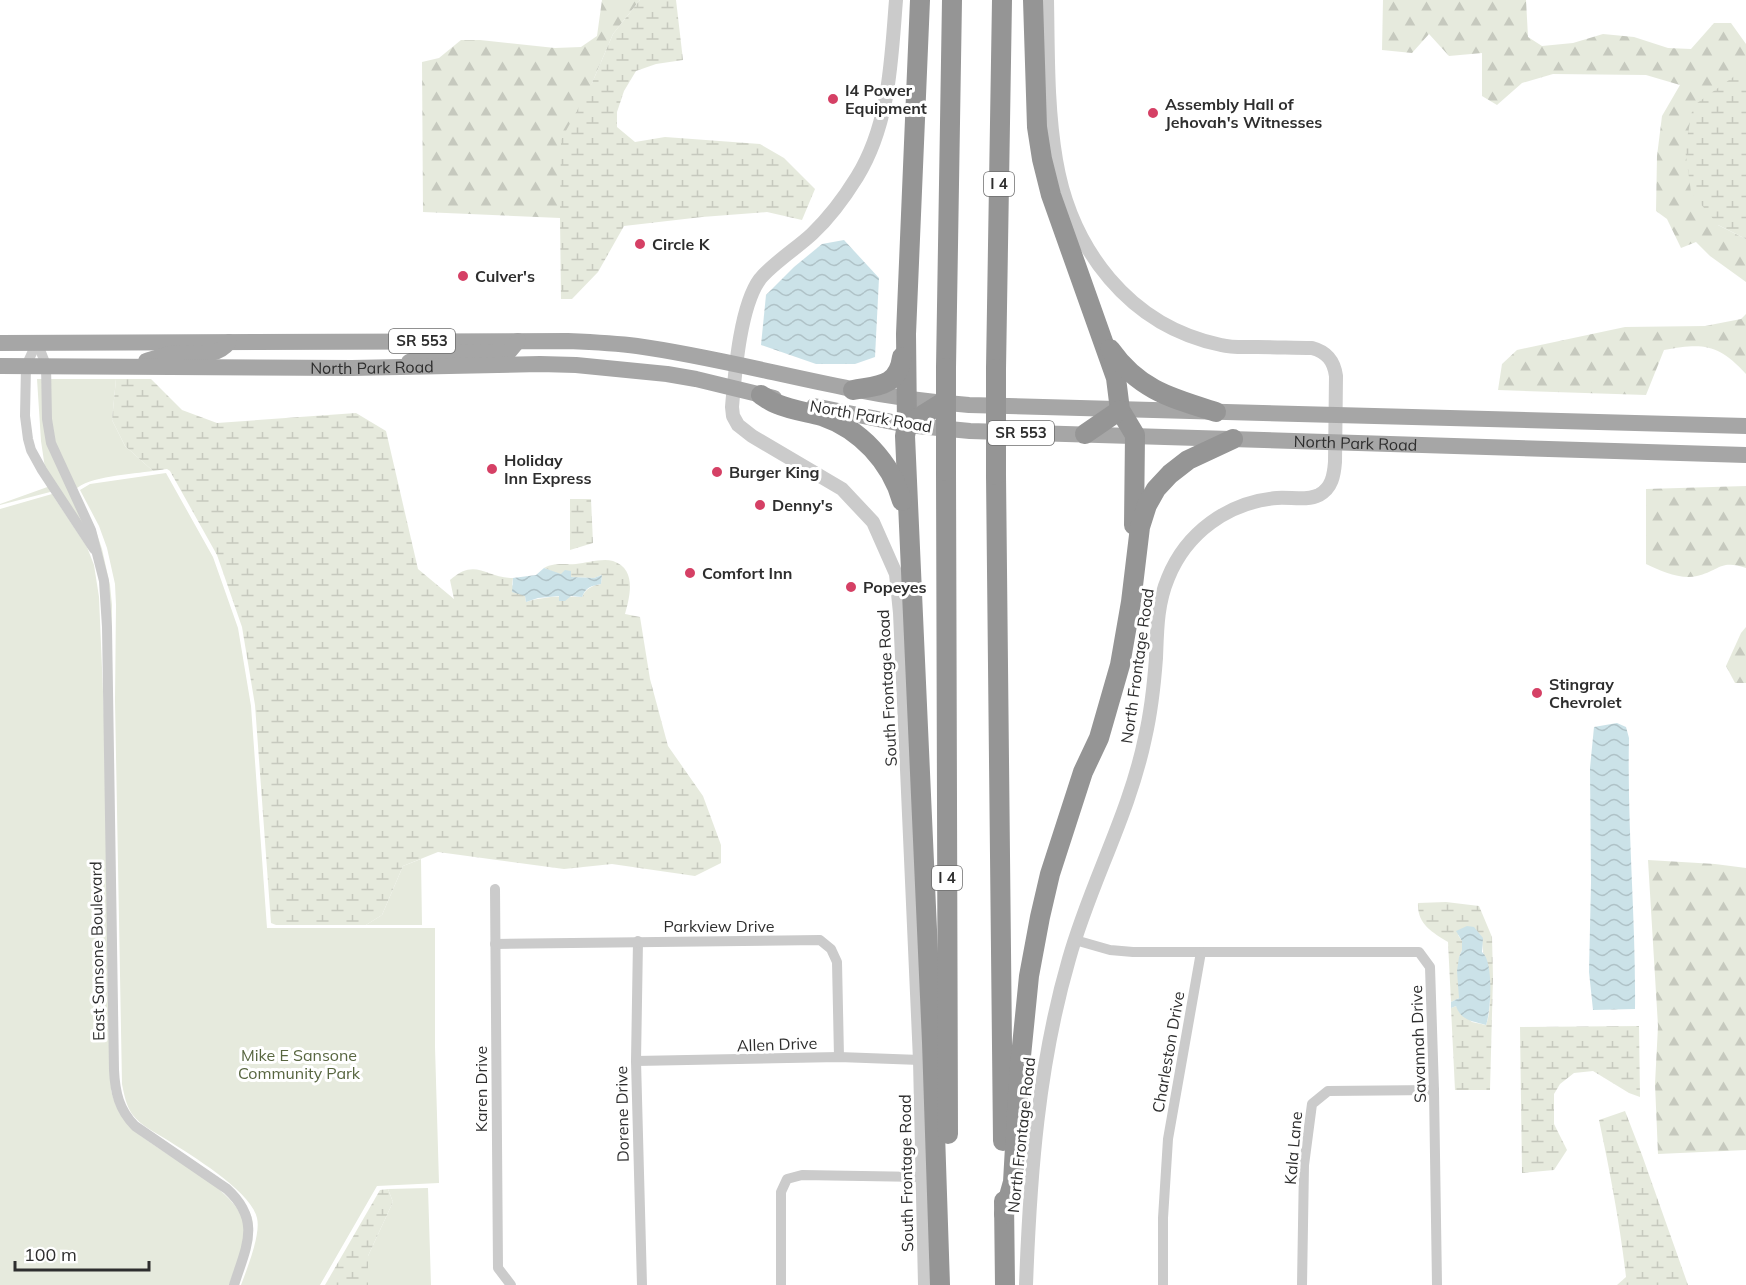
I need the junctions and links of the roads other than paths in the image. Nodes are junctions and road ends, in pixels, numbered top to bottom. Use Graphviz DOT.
graph roads {
  1 [pos="896,0"];
  2 [pos="920,0"];
  3 [pos="952,0"];
  4 [pos="1002,0"];
  5 [pos="1033,0"];
  6 [pos="1047,0"];
  7 [pos="906,334"];
  8 [pos="1101,337"];
  9 [pos="518,341"];
  10 [pos="0,342"];
  11 [pos="37,342"];
  12 [pos="230,342"];
  13 [pos="737,364"];
  14 [pos="46,365"];
  15 [pos="0,366"];
  16 [pos="26,366"];
  17 [pos="128,366"];
  18 [pos="400,366"];
  19 [pos="734,388"];
  20 [pos="853,390"];
  21 [pos="761,395"];
  22 [pos="906,399"];
  23 [pos="942,403"];
  24 [pos="1120,410"];
  25 [pos="1216,412"];
  26 [pos="1335,415"];
  27 [pos="47,419"];
  28 [pos="26,420"];
  29 [pos="907,426"];
  30 [pos="1746,426"];
  31 [pos="1085,434"];
  32 [pos="1135,435"];
  33 [pos="1233,439"];
  34 [pos="1335,441"];
  35 [pos="1746,455"];
  36 [pos="58,461"];
  37 [pos="43,472"];
  38 [pos="907,518"];
  39 [pos="97,554"];
  40 [pos="1088,762"];
  41 [pos="495,889"];
  42 [pos="1075,940"];
  43 [pos="638,941"];
  44 [pos="495,944"];
  45 [pos="1201,952"];
  46 [pos="839,1057"];
  47 [pos="920,1060"];
  48 [pos="636,1061"];
  49 [pos="1434,1090"];
  50 [pos="922,1177"];
  51 [pos="1004,1214"];
  52 [pos="234,1285"];
  53 [pos="511,1285"];
  54 [pos="642,1285"];
  55 [pos="781,1285"];
  56 [pos="925,1285"];
  57 [pos="940,1285"];
  58 [pos="948,1285"];
  59 [pos="1005,1285"];
  60 [pos="1026,1285"];
  61 [pos="1163,1285"];
  62 [pos="1302,1285"];
  63 [pos="1437,1285"];
  1 -- 13 [label="street, South Frontage Road"];
  2 -- 7 [label="highway"];
  3 -- 58 [label="highway, I 4, bridge"];
  4 -- 51 [label="highway, I 4, bridge"];
  5 -- 8 [label="highway"];
  6 -- 26 [label="street, North Frontage Road"];
  7 -- 20 [label="highway"];
  7 -- 22 [label="highway"];
  8 -- 24 [label="highway"];
  8 -- 25 [label="highway"];
  9 -- 12 [label="main road, North Park Road / SR 553"];
  9 -- 13 [label="main road, North Park Road / SR 553"];
  9 -- 18 [label="main road"];
  10 -- 11 [label="main road, North Park Road / SR 553"];
  11 -- 12 [label="main road, North Park Road / SR 553"];
  11 -- 14 [label="street, East Sansone Boulevard"];
  11 -- 16 [label="street, East Sansone Boulevard"];
  12 -- 17 [label="main road"];
  13 -- 19 [label="street, South Frontage Road"];
  13 -- 20 [label="main road, North Park Road / SR 553"];
  14 -- 16 [label="main road, North Park Road / SR 553"];
  14 -- 17 [label="main road, North Park Road / SR 553"];
  14 -- 27 [label="street, East Sansone Boulevard"];
  15 -- 16 [label="main road, North Park Road / SR 553"];
  16 -- 28 [label="street, East Sansone Boulevard"];
  17 -- 18 [label="main road, North Park Road / SR 553"];
  18 -- 19 [label="main road, North Park Road / SR 553"];
  19 -- 21 [label="main road, North Park Road / SR 553"];
  19 -- 47 [label="street, South Frontage Road"];
  20 -- 22 [label="main road, North Park Road / SR 553"];
  21 -- 29 [label="main road, North Park Road / SR 553"];
  21 -- 38 [label="highway"];
  22 -- 23 [label="main road, North Park Road / SR 553"];
  22 -- 29 [label="highway"];
  23 -- 24 [label="main road, North Park Road / SR 553"];
  23 -- 29 [label="highway"];
  24 -- 25 [label="main road, North Park Road / SR 553"];
  24 -- 31 [label="highway"];
  24 -- 32 [label="highway"];
  25 -- 26 [label="main road, North Park Road / SR 553"];
  26 -- 30 [label="main road, North Park Road"];
  26 -- 34 [label="street, North Frontage Road"];
  27 -- 28 [label="street"];
  27 -- 36 [label="street, East Sansone Boulevard"];
  28 -- 37 [label="street, East Sansone Boulevard"];
  29 -- 31 [label="main road, North Park Road / SR 553"];
  29 -- 38 [label="highway"];
  31 -- 32 [label="main road, North Park Road / SR 553"];
  32 -- 33 [label="main road, North Park Road / SR 553"];
  32 -- 40 [label="highway"];
  33 -- 34 [label="main road, North Park Road / SR 553"];
  33 -- 40 [label="highway"];
  34 -- 35 [label="main road, North Park Road"];
  34 -- 42 [label="street, North Frontage Road"];
  36 -- 37 [label="street"];
  36 -- 39 [label="street, East Sansone Boulevard"];
  37 -- 39 [label="street, East Sansone Boulevard"];
  38 -- 57 [label="highway"];
  39 -- 52 [label="street, East Sansone Boulevard"];
  40 -- 51 [label="highway"];
  41 -- 44 [label="street, Karen Drive"];
  42 -- 45 [label="street"];
  42 -- 60 [label="street, North Frontage Road"];
  43 -- 44 [label="street, Parkview Drive"];
  43 -- 46 [label="street, Parkview Drive"];
  43 -- 48 [label="street, Dorene Drive"];
  44 -- 53 [label="street, Karen Drive"];
  45 -- 49 [label="street, Savannah Drive"];
  45 -- 61 [label="street, Charleston Drive"];
  46 -- 47 [label="street, Allen Drive"];
  46 -- 48 [label="street, Allen Drive"];
  47 -- 50 [label="street, South Frontage Road"];
  48 -- 54 [label="street, Dorene Drive"];
  49 -- 62 [label="street, Kala Lane"];
  49 -- 63 [label="street, Savannah Drive"];
  50 -- 55 [label="street"];
  50 -- 56 [label="street, South Frontage Road"];
  51 -- 59 [label="highway, I 4"];
}
